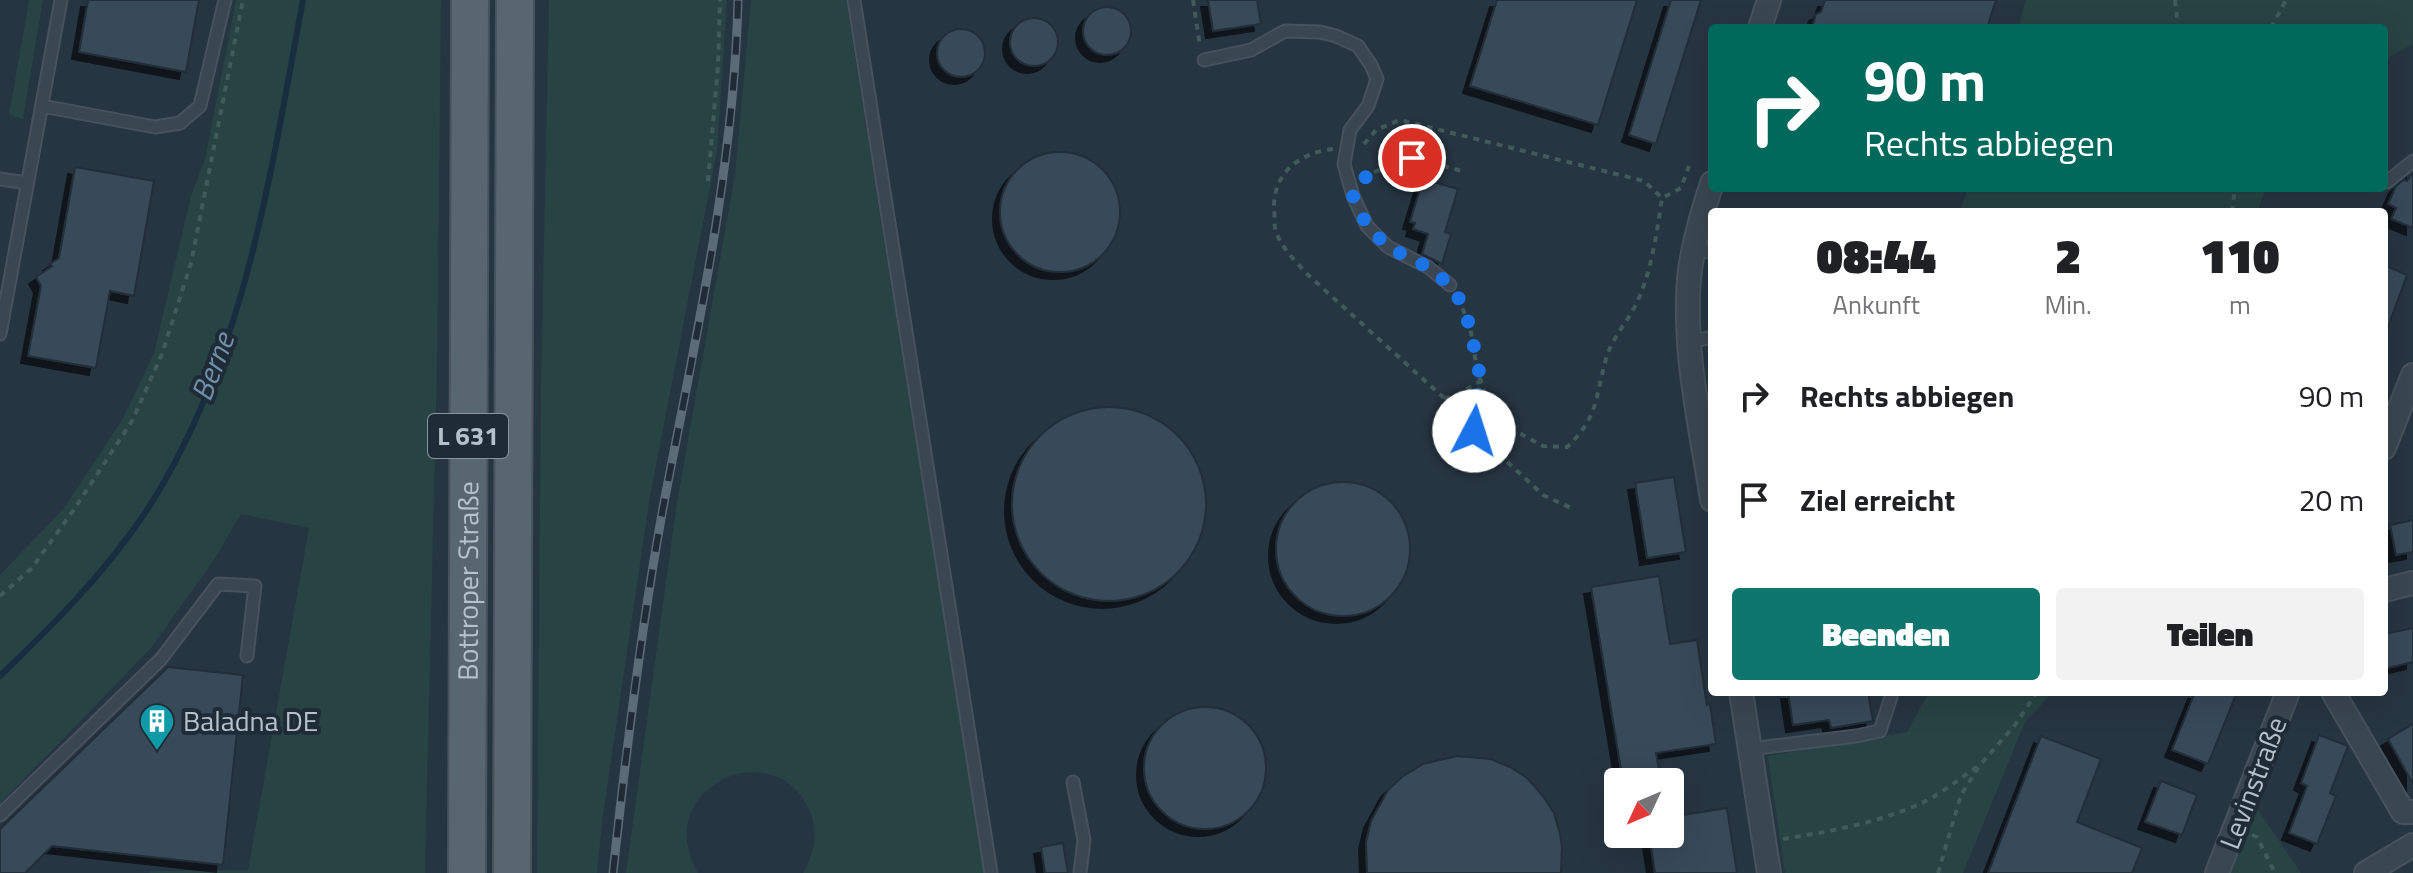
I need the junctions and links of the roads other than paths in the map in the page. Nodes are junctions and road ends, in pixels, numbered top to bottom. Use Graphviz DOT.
graph roads {
  1 [pos="61,0"];
  2 [pos="225,0"];
  3 [pos="470,0"];
  4 [pos="515,0"];
  5 [pos="854,0"];
  6 [pos="1769,0"];
  7 [pos="1761,24"];
  8 [pos="1204,60"];
  9 [pos="42,106"];
  10 [pos="2413,161"];
  11 [pos="0,179"];
  12 [pos="2388,181"];
  13 [pos="27,183"];
  14 [pos="1708,213"];
  15 [pos="1703,250"];
  16 [pos="1450,285"];
  17 [pos="0,334"];
  18 [pos="1701,339"];
  19 [pos="2413,375"];
  20 [pos="2388,438"];
  21 [pos="1708,441"];
  22 [pos="2413,583"];
  23 [pos="2388,589"];
  24 [pos="247,656"];
  25 [pos="1742,696"];
  26 [pos="2286,696"];
  27 [pos="2335,696"];
  28 [pos="1891,697"];
  29 [pos="1749,749"];
  30 [pos="1073,782"];
  31 [pos="2413,812"];
  32 [pos="0,815"];
  33 [pos="2413,845"];
  34 [pos="467,873"];
  35 [pos="512,873"];
  36 [pos="991,873"];
  37 [pos="1080,873"];
  38 [pos="1769,873"];
  39 [pos="2217,873"];
  40 [pos="2366,873"];
  1 -- 9 [label="lane"];
  2 -- 9 [label="lane"];
  3 -- 34 [label="main road, Bottroper Straße / L 631"];
  4 -- 35 [label="main road, Bottroper Straße / L 631"];
  5 -- 36 [label="lane"];
  6 -- 7 [label="street"];
  8 -- 16 [label="lane"];
  9 -- 13 [label="lane"];
  10 -- 12 [label="lane"];
  11 -- 13 [label="lane"];
  13 -- 17 [label="lane"];
  14 -- 15 [label="street"];
  15 -- 18 [label="street"];
  18 -- 21 [label="street"];
  19 -- 20 [label="street"];
  22 -- 23 [label="street"];
  24 -- 32 [label="lane"];
  25 -- 29 [label="street"];
  26 -- 39 [label="street, Levinstraße"];
  27 -- 31 [label="street"];
  28 -- 29 [label="lane"];
  29 -- 38 [label="street"];
  30 -- 37 [label="lane"];
  33 -- 40 [label="street"];
}
